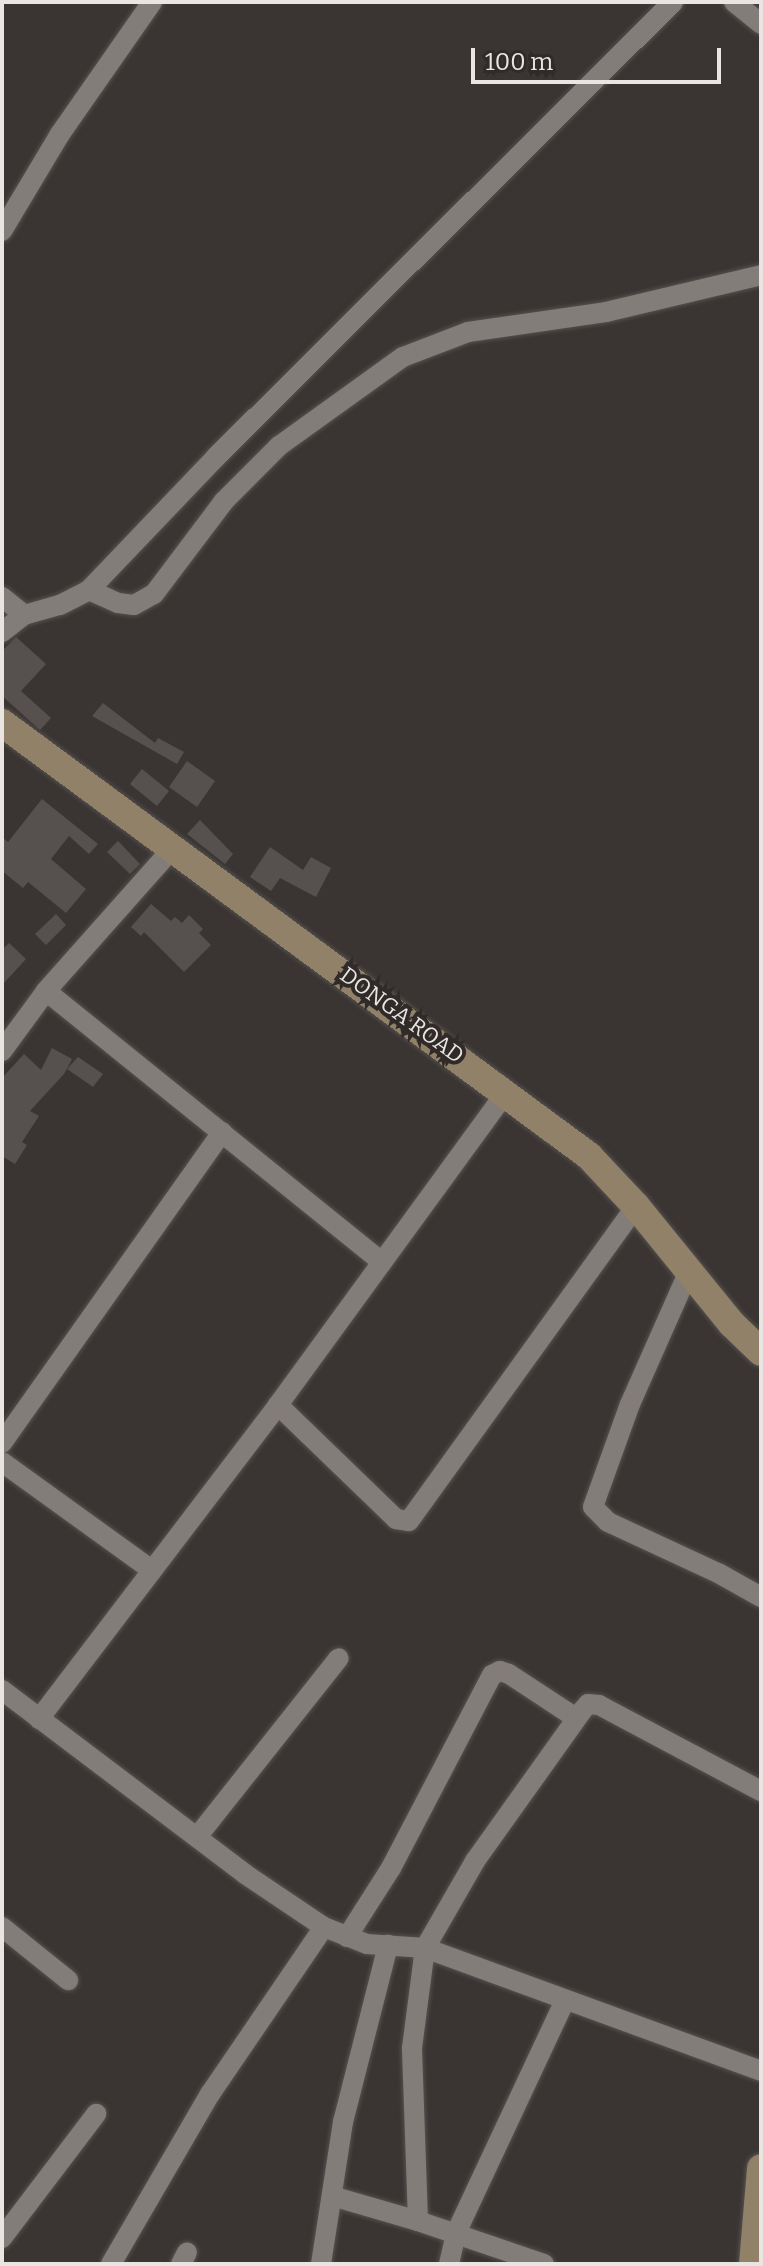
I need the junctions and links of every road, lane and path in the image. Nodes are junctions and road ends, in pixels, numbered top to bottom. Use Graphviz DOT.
graph roads {
  1 [pos="152,2"];
  2 [pos="673,2"];
  3 [pos="734,2"];
  4 [pos="761,24"];
  5 [pos="2,231"];
  6 [pos="761,275"];
  7 [pos="89,590"];
  8 [pos="2,597"];
  9 [pos="24,615"];
  10 [pos="2,632"];
  11 [pos="2,723"];
  12 [pos="174,847"];
  13 [pos="46,991"];
  14 [pos="2,1051"];
  15 [pos="506,1092"];
  16 [pos="222,1132"];
  17 [pos="636,1206"];
  18 [pos="381,1261"];
  19 [pos="689,1271"];
  20 [pos="761,1352"];
  21 [pos="278,1405"];
  22 [pos="2,1443"];
  23 [pos="2,1462"];
  24 [pos="152,1570"];
  25 [pos="761,1597"];
  26 [pos="339,1658"];
  27 [pos="2,1690"];
  28 [pos="576,1718"];
  29 [pos="39,1719"];
  30 [pos="761,1791"];
  31 [pos="197,1837"];
  32 [pos="2,1927"];
  33 [pos="324,1927"];
  34 [pos="347,1937"];
  35 [pos="388,1945"];
  36 [pos="425,1948"];
  37 [pos="68,1980"];
  38 [pos="565,2000"];
  39 [pos="761,2071"];
  40 [pos="96,2114"];
  41 [pos="761,2168"];
  42 [pos="332,2196"];
  43 [pos="418,2221"];
  44 [pos="5,2228"];
  45 [pos="456,2233"];
  46 [pos="111,2264"];
  47 [pos="321,2264"];
  48 [pos="449,2264"];
  49 [pos="544,2264"];
  50 [pos="753,2264"];
  1 -- 5 [label="street"];
  2 -- 7 [label="street"];
  3 -- 4 [label="street"];
  6 -- 7 [label="street"];
  7 -- 9 [label="street"];
  8 -- 9 [label="street"];
  9 -- 10 [label="street"];
  11 -- 12 [label="street, DONGA ROAD"];
  12 -- 13 [label="street"];
  12 -- 15 [label="street, DONGA ROAD"];
  13 -- 14 [label="street"];
  13 -- 16 [label="street"];
  15 -- 17 [label="street, DONGA ROAD"];
  15 -- 18 [label="street"];
  16 -- 18 [label="street"];
  16 -- 22 [label="street"];
  17 -- 19 [label="street, DONGA ROAD"];
  17 -- 21 [label="street"];
  18 -- 21 [label="street"];
  19 -- 20 [label="street, DONGA ROAD"];
  19 -- 25 [label="street"];
  21 -- 24 [label="street"];
  23 -- 24 [label="street"];
  24 -- 29 [label="street"];
  26 -- 31 [label="street"];
  27 -- 29 [label="street"];
  28 -- 30 [label="street"];
  28 -- 34 [label="street"];
  28 -- 36 [label="street"];
  29 -- 31 [label="street"];
  31 -- 33 [label="street"];
  32 -- 37 [label="street"];
  33 -- 34 [label="street"];
  33 -- 46 [label="street"];
  34 -- 35 [label="street"];
  35 -- 36 [label="street"];
  35 -- 42 [label="street"];
  36 -- 38 [label="street"];
  36 -- 43 [label="street"];
  38 -- 39 [label="street"];
  38 -- 45 [label="street"];
  40 -- 44 [label="street"];
  41 -- 50 [label="street"];
  42 -- 43 [label="street"];
  42 -- 47 [label="street"];
  43 -- 45 [label="street"];
  45 -- 48 [label="street"];
  45 -- 49 [label="street"];
}
